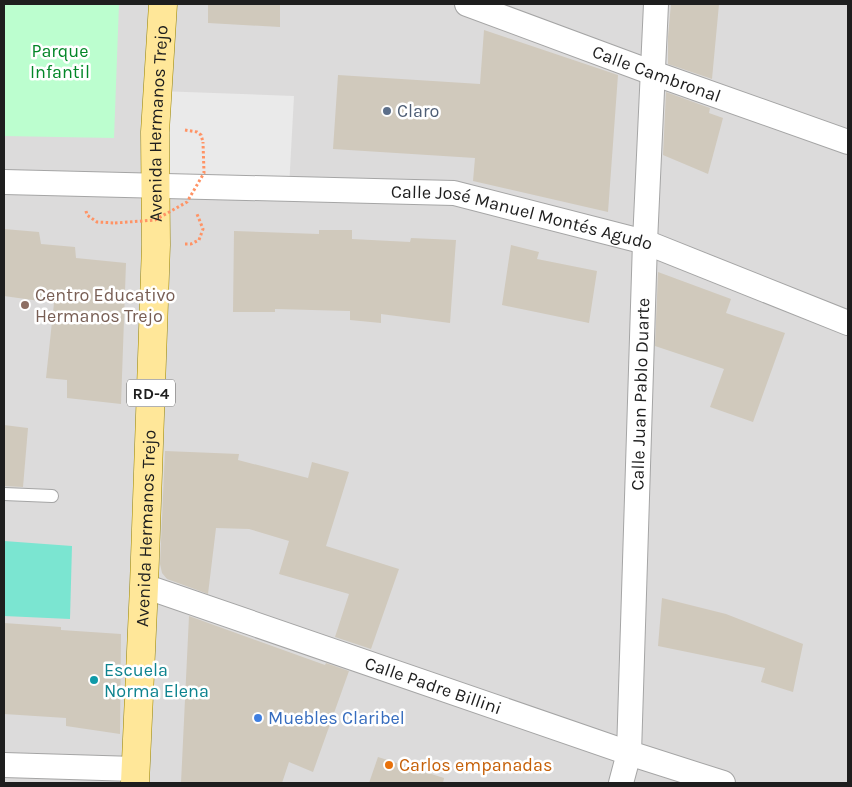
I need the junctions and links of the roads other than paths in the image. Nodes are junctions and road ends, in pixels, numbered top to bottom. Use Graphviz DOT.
graph roads {
  1 [pos="163,4"];
  2 [pos="467,4"];
  3 [pos="656,4"];
  4 [pos="653,73"];
  5 [pos="848,142"];
  6 [pos="4,182"];
  7 [pos="168,185"];
  8 [pos="645,242"];
  9 [pos="848,323"];
  10 [pos="4,494"];
  11 [pos="52,496"];
  12 [pos="144,586"];
  13 [pos="629,753"];
  14 [pos="4,765"];
  15 [pos="135,776"];
  16 [pos="621,783"];
  17 [pos="723,783"];
  1 -- 7 [label="main road, Avenida Hermanos Trejo / RD-4"];
  2 -- 4 [label="street, Calle Cambronal"];
  3 -- 4 [label="street, Calle Juan Pablo Duarte"];
  4 -- 5 [label="street, Calle Cambronal"];
  4 -- 8 [label="street, Calle Juan Pablo Duarte"];
  6 -- 7 [label="street, Calle José Manuel Montés Agudo"];
  7 -- 8 [label="street, Calle José Manuel Montés Agudo"];
  7 -- 12 [label="main road, Avenida Hermanos Trejo / RD-4"];
  8 -- 9 [label="street, Calle José Manuel Montés Agudo"];
  8 -- 13 [label="street, Calle Juan Pablo Duarte"];
  10 -- 11 [label="lane"];
  12 -- 13 [label="street, Calle Padre Billini"];
  12 -- 15 [label="main road, Avenida Hermanos Trejo / RD-4"];
  13 -- 16 [label="street, Calle Juan Pablo Duarte"];
  13 -- 17 [label="street, Calle Padre Billini"];
  14 -- 15 [label="street"];
}
